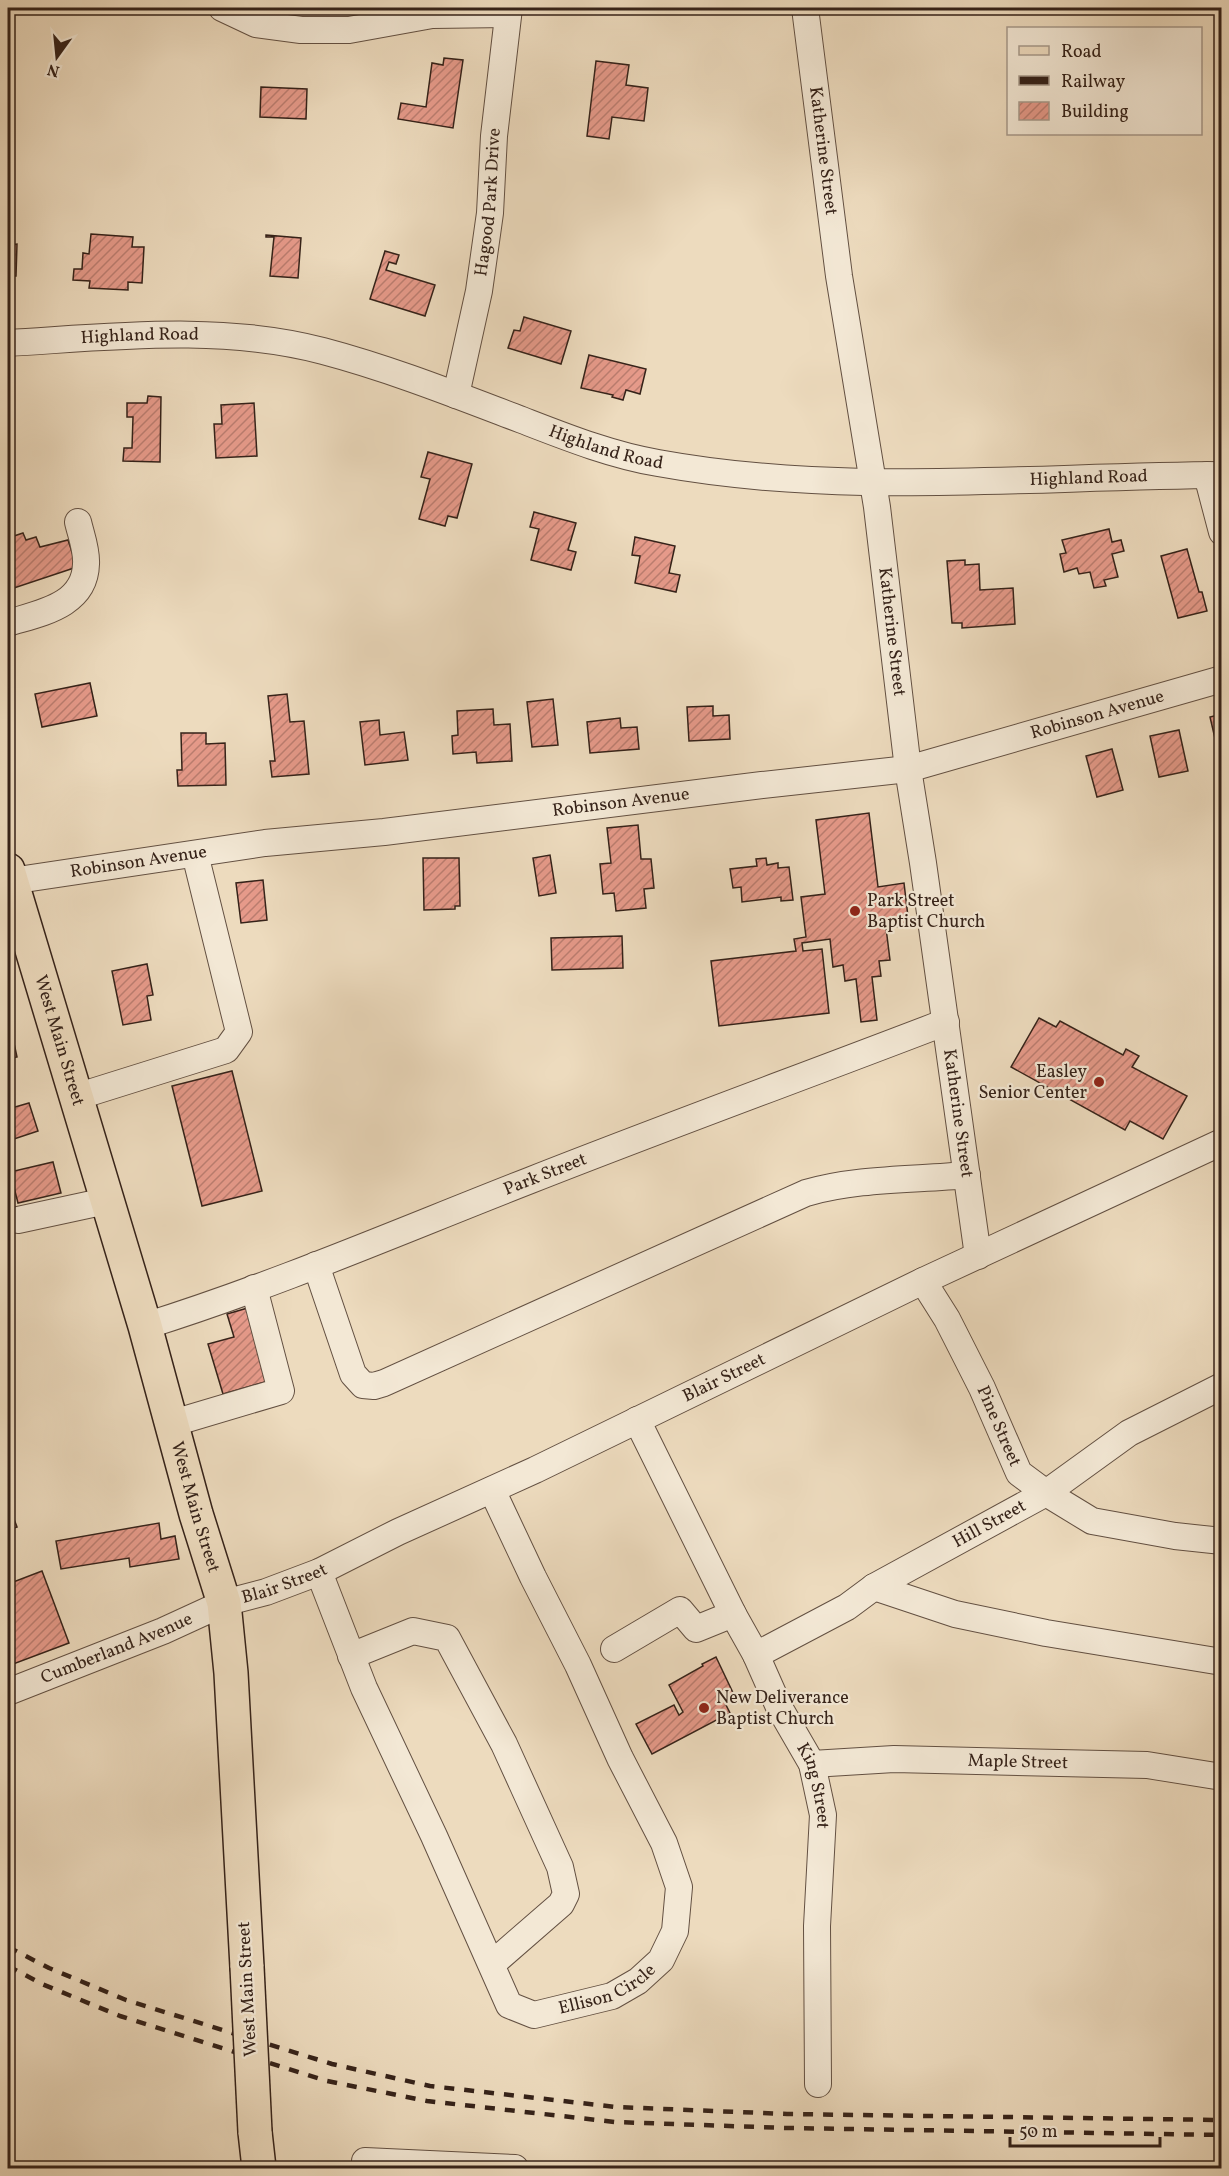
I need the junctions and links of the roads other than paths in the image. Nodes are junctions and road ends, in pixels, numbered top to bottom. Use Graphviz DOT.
graph roads {
  1 [pos="222,8"];
  2 [pos="805,8"];
  3 [pos="508,11"];
  4 [pos="8,343"];
  5 [pos="456,395"];
  6 [pos="1214,475"];
  7 [pos="873,482"];
  8 [pos="78,522"];
  9 [pos="1221,532"];
  10 [pos="8,623"];
  11 [pos="1221,679"];
  12 [pos="908,769"];
  13 [pos="195,854"];
  14 [pos="9,875"];
  15 [pos="946,1022"];
  16 [pos="76,1097"];
  17 [pos="1221,1142"];
  18 [pos="967,1175"];
  19 [pos="106,1201"];
  20 [pos="18,1220"];
  21 [pos="978,1256"];
  22 [pos="316,1265"];
  23 [pos="924,1281"];
  24 [pos="254,1288"];
  25 [pos="145,1326"];
  26 [pos="1221,1386"];
  27 [pos="637,1420"];
  28 [pos="170,1424"];
  29 [pos="492,1490"];
  30 [pos="1046,1493"];
  31 [pos="1221,1541"];
  32 [pos="319,1572"];
  33 [pos="874,1587"];
  34 [pos="224,1603"];
  35 [pos="733,1614"];
  36 [pos="614,1649"];
  37 [pos="756,1655"];
  38 [pos="351,1656"];
  39 [pos="1221,1662"];
  40 [pos="8,1692"];
  41 [pos="812,1764"];
  42 [pos="1221,1777"];
  43 [pos="492,1964"];
  44 [pos="818,2084"];
  45 [pos="365,2161"];
  46 [pos="259,2169"];
  47 [pos="515,2169"];
  1 -- 3 [label="street"];
  2 -- 7 [label="street, Katherine Street"];
  3 -- 5 [label="street, Hagood Park Drive"];
  4 -- 5 [label="street, Highland Road"];
  5 -- 7 [label="street, Highland Road"];
  6 -- 7 [label="street, Highland Road"];
  6 -- 9 [label="street"];
  7 -- 12 [label="street, Katherine Street"];
  8 -- 10 [label="street"];
  11 -- 12 [label="street, Robinson Avenue"];
  12 -- 13 [label="street, Robinson Avenue"];
  12 -- 15 [label="street, Katherine Street"];
  13 -- 14 [label="street, Robinson Avenue"];
  13 -- 16 [label="street"];
  14 -- 16 [label="main road, West Main Street"];
  15 -- 18 [label="street, Katherine Street"];
  15 -- 22 [label="street, Park Street"];
  16 -- 19 [label="main road, West Main Street"];
  17 -- 21 [label="street, Blair Street"];
  18 -- 21 [label="street, Katherine Street"];
  18 -- 22 [label="street"];
  19 -- 20 [label="street"];
  19 -- 25 [label="main road, West Main Street"];
  21 -- 23 [label="street, Blair Street"];
  22 -- 24 [label="street, Park Street"];
  23 -- 27 [label="street, Blair Street"];
  23 -- 30 [label="street, Pine Street"];
  24 -- 25 [label="street, Park Street"];
  24 -- 28 [label="street"];
  25 -- 28 [label="main road, West Main Street"];
  26 -- 30 [label="street, Hill Street"];
  27 -- 29 [label="street, Blair Street"];
  27 -- 35 [label="street, King Street"];
  28 -- 34 [label="main road, West Main Street"];
  29 -- 32 [label="street, Blair Street"];
  29 -- 43 [label="street, Ellison Circle"];
  30 -- 31 [label="street, Pine Street"];
  30 -- 33 [label="street, Hill Street"];
  32 -- 34 [label="street, Blair Street"];
  32 -- 38 [label="street, Ellison Circle"];
  33 -- 37 [label="street, Hill Street"];
  33 -- 39 [label="street"];
  34 -- 40 [label="street, Cumberland Avenue"];
  34 -- 46 [label="main road, West Main Street, bridge"];
  35 -- 36 [label="street"];
  35 -- 37 [label="street, King Street"];
  37 -- 41 [label="street, King Street"];
  38 -- 43 [label="street, Ellison Circle"];
  38 -- 43 [label="street"];
  41 -- 42 [label="street, Maple Street"];
  41 -- 44 [label="street, King Street"];
  45 -- 47 [label="street"];
}
